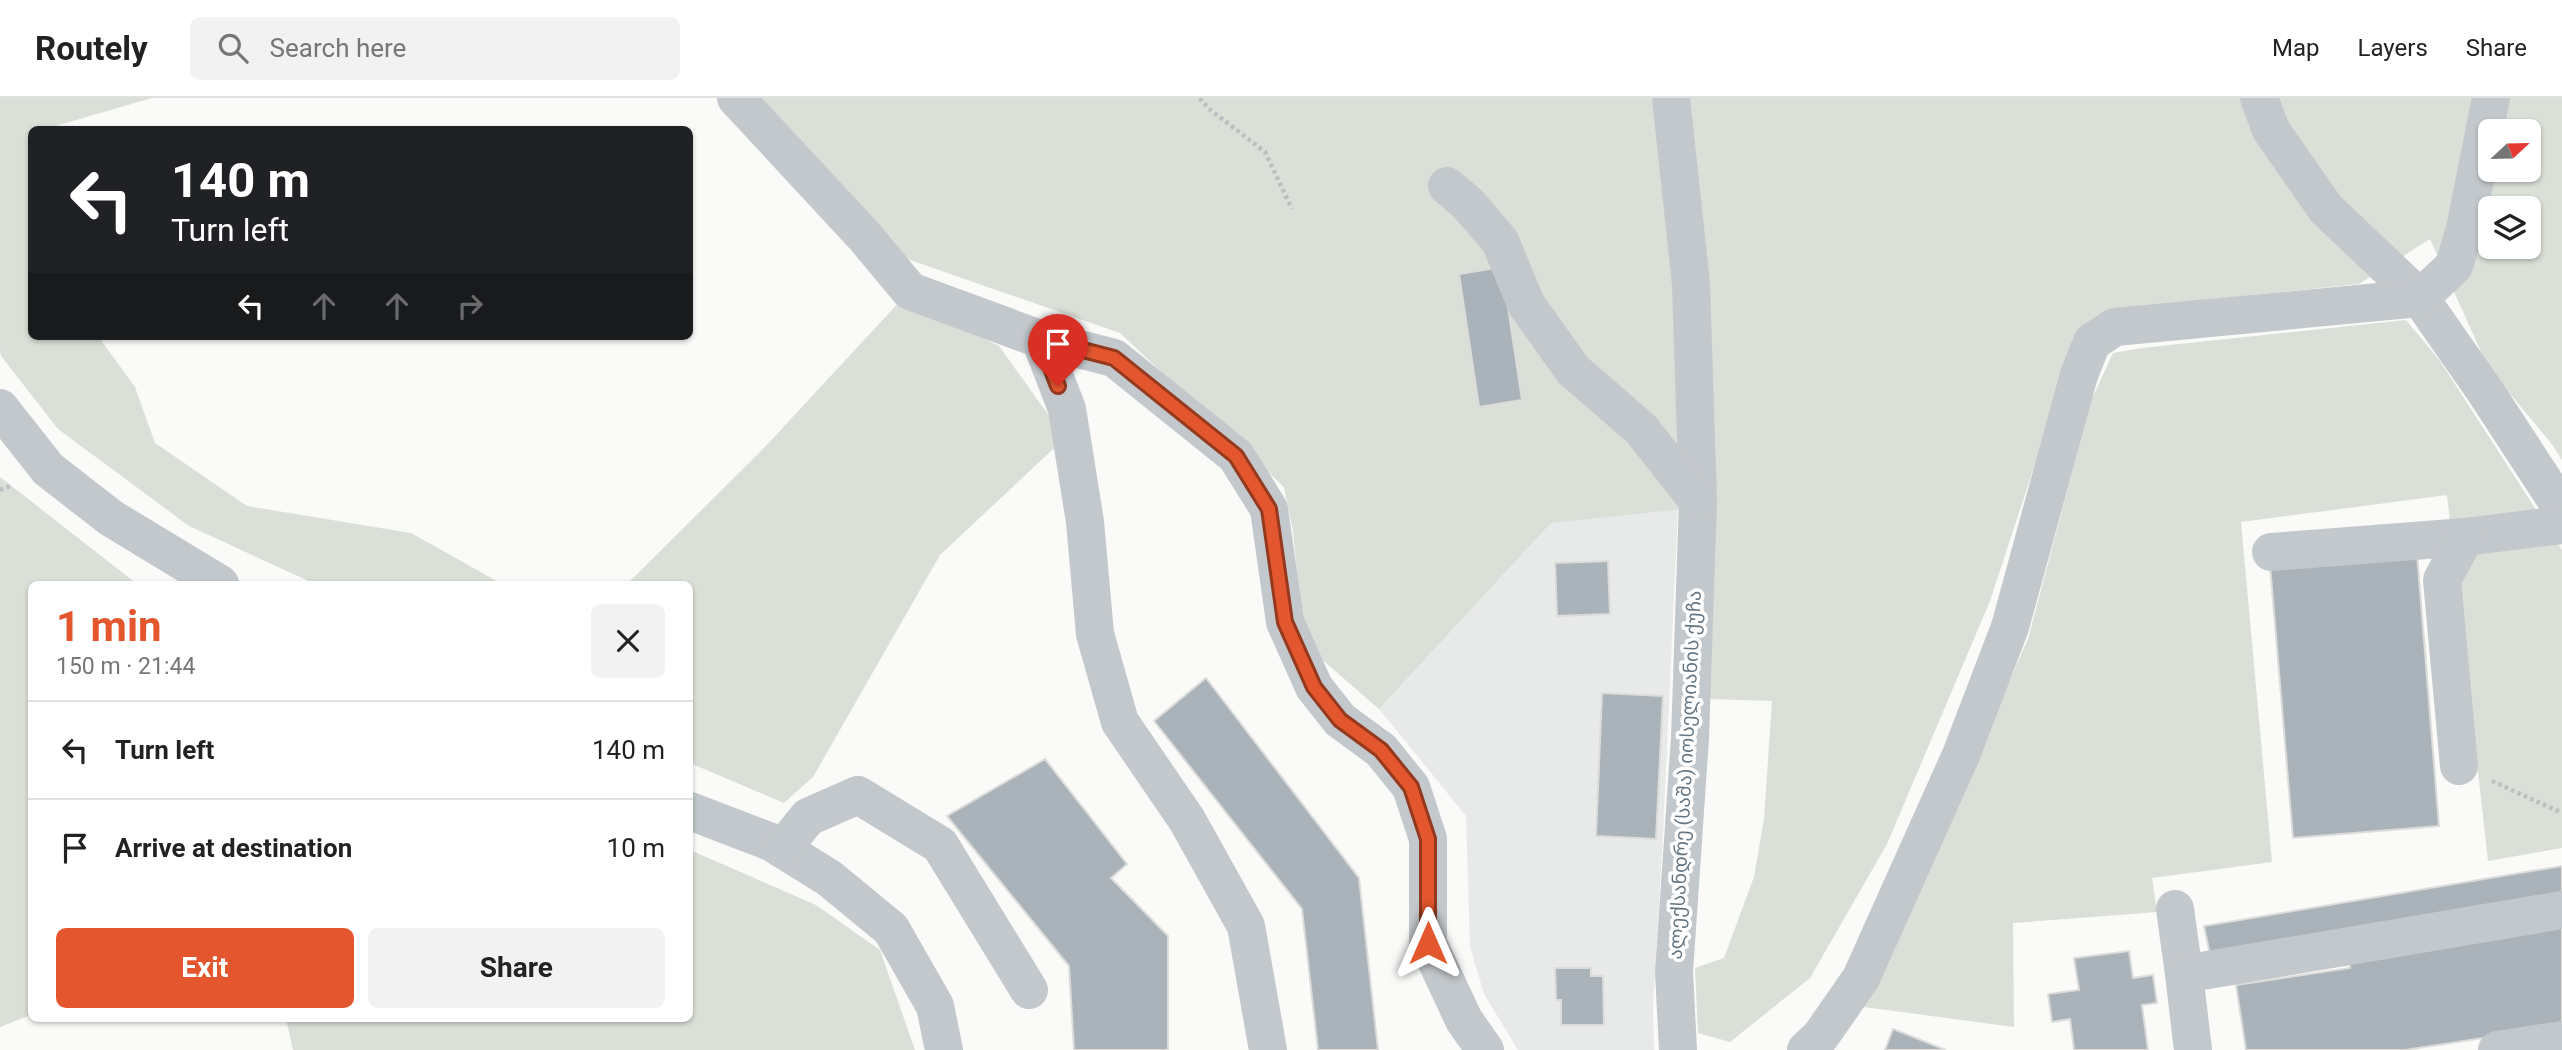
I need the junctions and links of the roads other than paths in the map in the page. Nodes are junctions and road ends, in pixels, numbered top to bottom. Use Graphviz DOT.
graph roads {
  1 [pos="736,98"];
  2 [pos="1671,98"];
  3 [pos="2259,98"];
  4 [pos="2491,98"];
  5 [pos="1447,186"];
  6 [pos="2420,298"];
  7 [pos="1040,339"];
  8 [pos="0,408"];
  9 [pos="1698,501"];
  10 [pos="2562,509"];
  11 [pos="2562,525"];
  12 [pos="2465,537"];
  13 [pos="2271,552"];
  14 [pos="215,581"];
  15 [pos="2459,766"];
  16 [pos="693,812"];
  17 [pos="782,849"];
  18 [pos="2175,909"];
  19 [pos="2562,910"];
  20 [pos="2184,974"];
  21 [pos="1029,990"];
  22 [pos="2562,1040"];
  23 [pos="944,1050"];
  24 [pos="1268,1050"];
  25 [pos="1485,1050"];
  26 [pos="1678,1050"];
  27 [pos="1806,1050"];
  28 [pos="2193,1050"];
  29 [pos="2497,1050"];
  1 -- 7 [label="street"];
  2 -- 9 [label="street, ალექსანდრე (საშა) იოსელიანის ქუჩა"];
  3 -- 6 [label="street"];
  4 -- 6 [label="street"];
  5 -- 9 [label="street"];
  6 -- 10 [label="street"];
  6 -- 27 [label="street"];
  7 -- 24 [label="street"];
  7 -- 25 [label="street"];
  8 -- 14 [label="street"];
  9 -- 26 [label="street, ალექსანდრე (საშა) იოსელიანის ქუჩა"];
  11 -- 12 [label="street"];
  12 -- 13 [label="street"];
  12 -- 15 [label="street"];
  16 -- 17 [label="street"];
  17 -- 21 [label="street"];
  17 -- 23 [label="street"];
  18 -- 20 [label="street"];
  19 -- 20 [label="street"];
  20 -- 28 [label="street"];
  22 -- 29 [label="street"];
}
